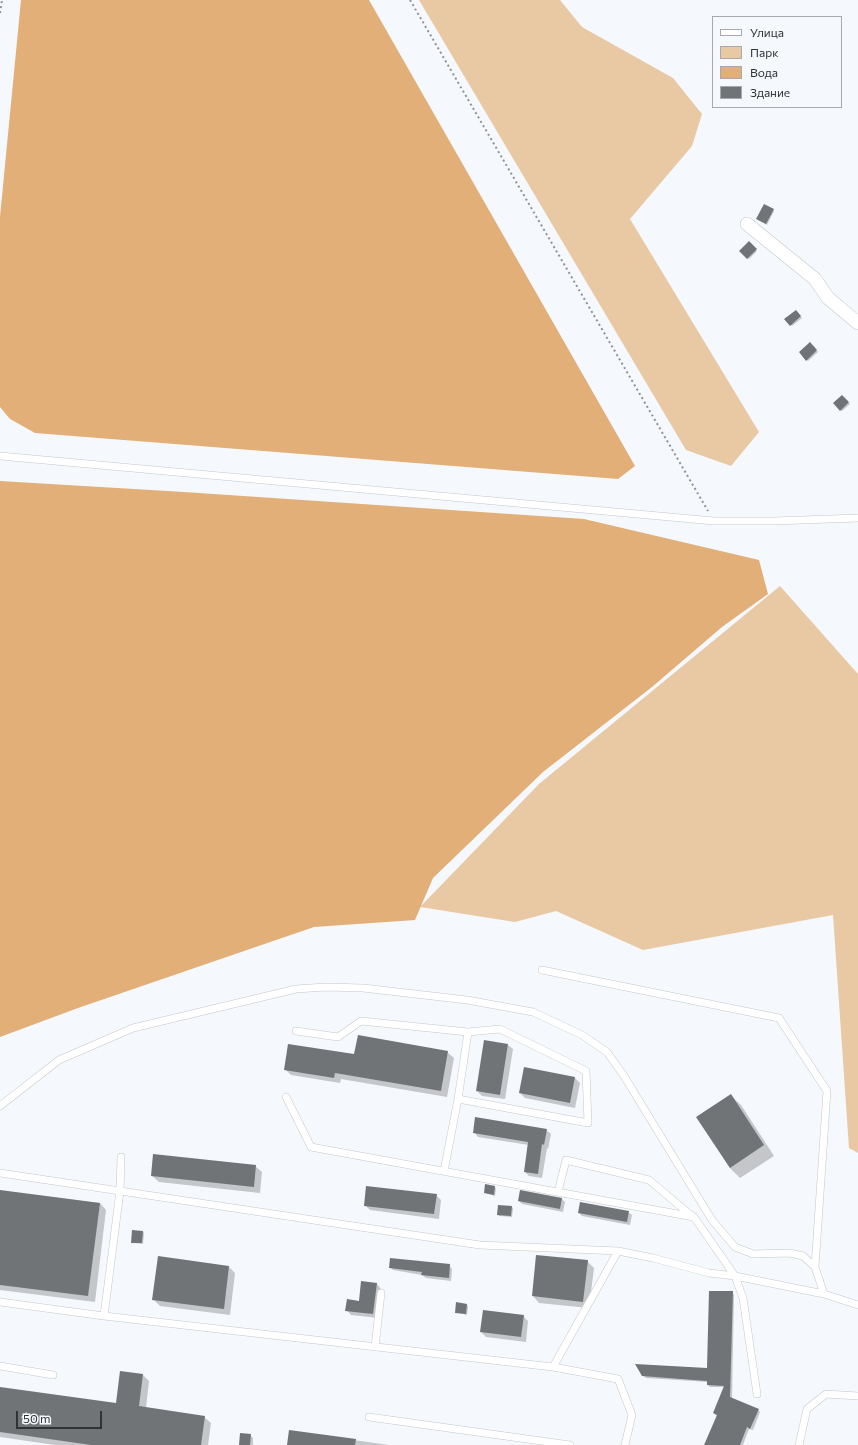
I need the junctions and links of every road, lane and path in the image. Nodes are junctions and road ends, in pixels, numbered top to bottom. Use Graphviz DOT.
graph roads {
  1 [pos="2,0"];
  2 [pos="410,0"];
  3 [pos="0,13"];
  4 [pos="747,224"];
  5 [pos="858,323"];
  6 [pos="0,456"];
  7 [pos="858,518"];
  8 [pos="714,521"];
  9 [pos="542,970"];
  10 [pos="296,1031"];
  11 [pos="468,1032"];
  12 [pos="286,1097"];
  13 [pos="458,1099"];
  14 [pos="0,1106"];
  15 [pos="121,1157"];
  16 [pos="444,1171"];
  17 [pos="0,1173"];
  18 [pos="120,1190"];
  19 [pos="558,1192"];
  20 [pos="694,1217"];
  21 [pos="618,1251"];
  22 [pos="815,1268"];
  23 [pos="735,1276"];
  24 [pos="381,1292"];
  25 [pos="824,1294"];
  26 [pos="0,1302"];
  27 [pos="858,1305"];
  28 [pos="104,1316"];
  29 [pos="374,1347"];
  30 [pos="0,1366"];
  31 [pos="553,1367"];
  32 [pos="53,1375"];
  33 [pos="757,1394"];
  34 [pos="858,1396"];
  35 [pos="369,1417"];
  36 [pos="570,1445"];
  37 [pos="626,1445"];
  38 [pos="799,1445"];
  1 -- 3 [label="path"];
  2 -- 8 [label="path"];
  4 -- 5 [label="street"];
  6 -- 8 [label="lane"];
  7 -- 8 [label="lane"];
  9 -- 22 [label="lane"];
  10 -- 11 [label="lane"];
  11 -- 13 [label="lane"];
  11 -- 13 [label="lane"];
  12 -- 16 [label="lane"];
  13 -- 16 [label="lane"];
  14 -- 22 [label="lane"];
  15 -- 18 [label="lane"];
  16 -- 19 [label="lane"];
  17 -- 18 [label="lane"];
  18 -- 21 [label="lane"];
  18 -- 28 [label="lane"];
  19 -- 20 [label="lane"];
  19 -- 20 [label="lane"];
  20 -- 23 [label="lane"];
  21 -- 23 [label="lane"];
  21 -- 31 [label="lane"];
  22 -- 25 [label="lane"];
  23 -- 25 [label="lane"];
  23 -- 33 [label="lane"];
  24 -- 29 [label="lane"];
  25 -- 27 [label="lane"];
  26 -- 28 [label="lane"];
  28 -- 29 [label="lane"];
  29 -- 31 [label="lane"];
  30 -- 32 [label="lane"];
  31 -- 37 [label="lane"];
  34 -- 38 [label="lane"];
  35 -- 36 [label="lane"];
}
